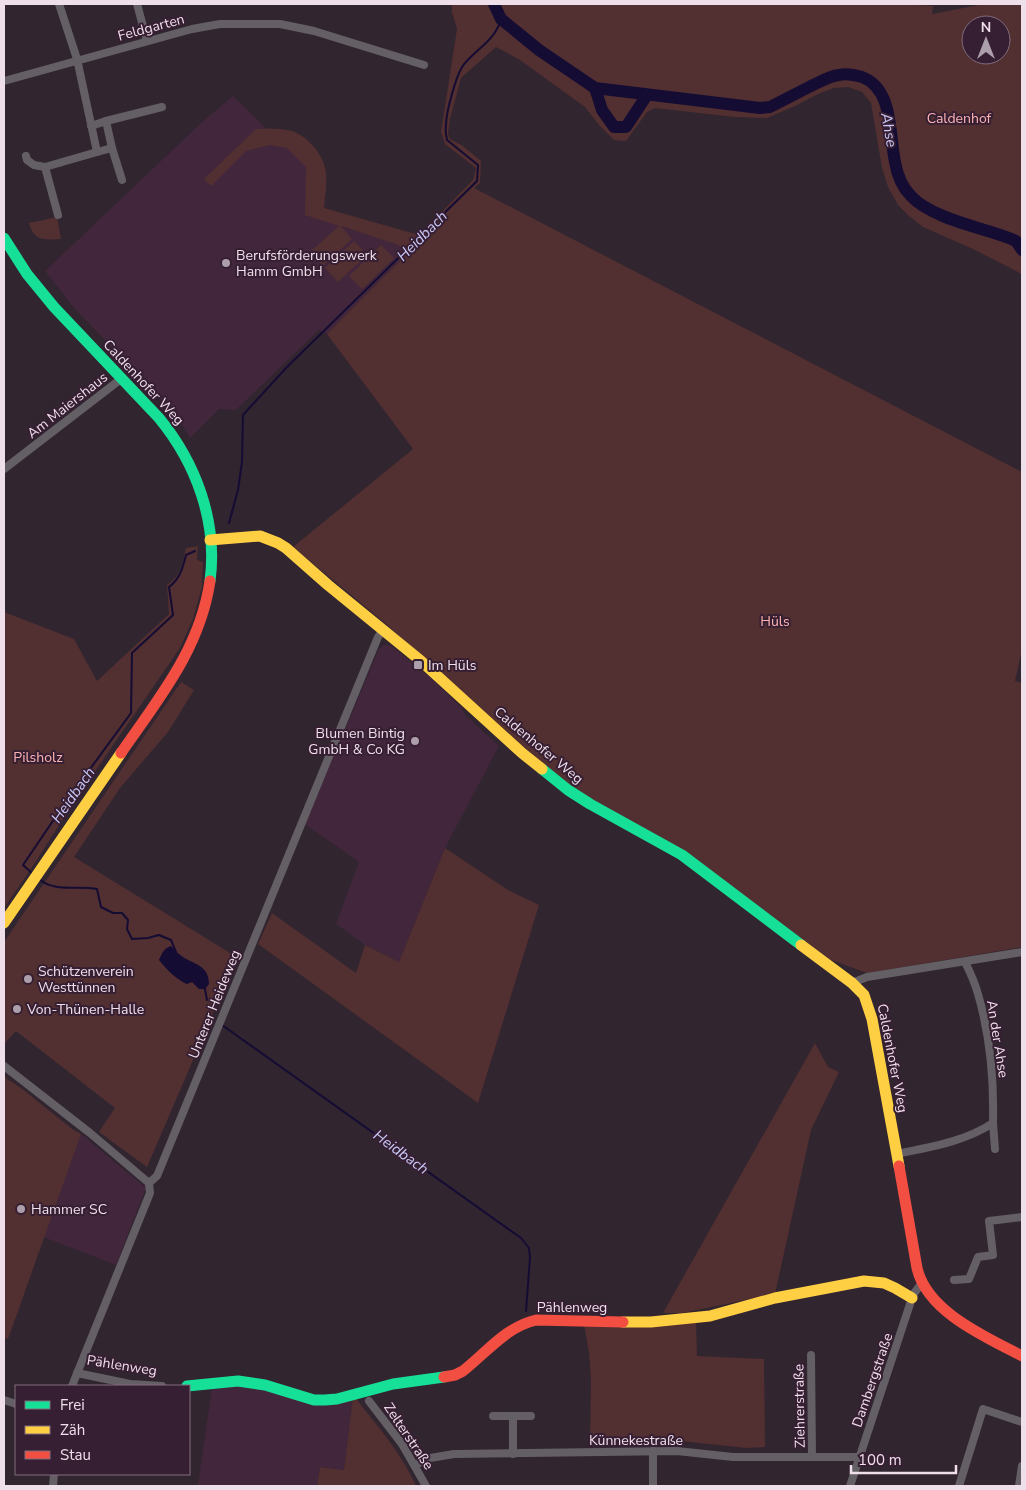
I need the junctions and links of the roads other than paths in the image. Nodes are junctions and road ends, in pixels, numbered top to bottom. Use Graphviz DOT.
graph roads {
  1 [pos="59,4"];
  2 [pos="137,4"];
  3 [pos="146,42"];
  4 [pos="77,60"];
  5 [pos="424,65"];
  6 [pos="4,80"];
  7 [pos="162,107"];
  8 [pos="106,122"];
  9 [pos="91,126"];
  10 [pos="112,148"];
  11 [pos="97,152"];
  12 [pos="26,156"];
  13 [pos="45,167"];
  14 [pos="122,180"];
  15 [pos="58,215"];
  16 [pos="4,238"];
  17 [pos="121,378"];
  18 [pos="4,468"];
  19 [pos="210,540"];
  20 [pos="383,630"];
  21 [pos="4,923"];
  22 [pos="1022,952"];
  23 [pos="965,962"];
  24 [pos="852,983"];
  25 [pos="4,1066"];
  26 [pos="993,1123"];
  27 [pos="995,1149"];
  28 [pos="896,1154"];
  29 [pos="148,1183"];
  30 [pos="1022,1217"];
  31 [pos="954,1280"];
  32 [pos="922,1283"];
  33 [pos="912,1298"];
  34 [pos="811,1355"];
  35 [pos="1022,1356"];
  36 [pos="77,1374"];
  37 [pos="72,1385"];
  38 [pos="146,1385"];
  39 [pos="190,1386"];
  40 [pos="369,1401"];
  41 [pos="493,1416"];
  42 [pos="513,1416"];
  43 [pos="531,1416"];
  44 [pos="1022,1422"];
  45 [pos="654,1451"];
  46 [pos="513,1454"];
  47 [pos="812,1457"];
  48 [pos="860,1457"];
  49 [pos="415,1465"];
  50 [pos="1022,1466"];
  51 [pos="426,1486"];
  52 [pos="653,1486"];
  53 [pos="850,1486"];
  54 [pos="959,1486"];
  55 [pos="1019,1486"];
  1 -- 4 [label="street"];
  2 -- 3 [label="street"];
  3 -- 4 [label="street, Feldgarten"];
  3 -- 5 [label="street, Feldgarten"];
  4 -- 6 [label="street, Feldgarten"];
  4 -- 9 [label="street"];
  7 -- 8 [label="street"];
  8 -- 9 [label="street"];
  8 -- 10 [label="street"];
  9 -- 11 [label="street"];
  10 -- 11 [label="street"];
  10 -- 14 [label="street"];
  11 -- 13 [label="street"];
  12 -- 13 [label="street"];
  13 -- 15 [label="street"];
  16 -- 17 [label="main road, Caldenhofer Weg"];
  17 -- 18 [label="street, Am Maiershaus"];
  17 -- 19 [label="main road, Caldenhofer Weg"];
  19 -- 20 [label="main road, Caldenhofer Weg"];
  19 -- 21 [label="main road"];
  20 -- 24 [label="main road, Caldenhofer Weg"];
  20 -- 29 [label="street, Unterer Heideweg"];
  22 -- 23 [label="street"];
  23 -- 24 [label="street"];
  23 -- 26 [label="street, An der Ahse"];
  24 -- 28 [label="main road, Caldenhofer Weg"];
  25 -- 29 [label="street"];
  26 -- 27 [label="street, An der Ahse"];
  26 -- 28 [label="street"];
  28 -- 32 [label="main road, Caldenhofer Weg"];
  29 -- 36 [label="street, Unterer Heideweg"];
  30 -- 31 [label="street"];
  32 -- 33 [label="street, Dambergstraße"];
  32 -- 35 [label="main road, Caldenhofer Weg"];
  33 -- 39 [label="main road, Pählenweg"];
  33 -- 48 [label="street, Dambergstraße"];
  34 -- 47 [label="street, Ziehrerstraße"];
  36 -- 37 [label="street, Unterer Heideweg"];
  36 -- 38 [label="street, Pählenweg"];
  40 -- 49 [label="street, Zelterstraße"];
  41 -- 42 [label="street"];
  42 -- 43 [label="street"];
  42 -- 46 [label="street"];
  44 -- 54 [label="street"];
  45 -- 46 [label="street, Künnekestraße"];
  45 -- 47 [label="street, Künnekestraße"];
  45 -- 52 [label="street"];
  46 -- 49 [label="street, Künnekestraße"];
  47 -- 48 [label="street, Künnekestraße"];
  48 -- 53 [label="street, Dambergstraße"];
  49 -- 51 [label="street, Zelterstraße"];
  50 -- 55 [label="street"];
}
